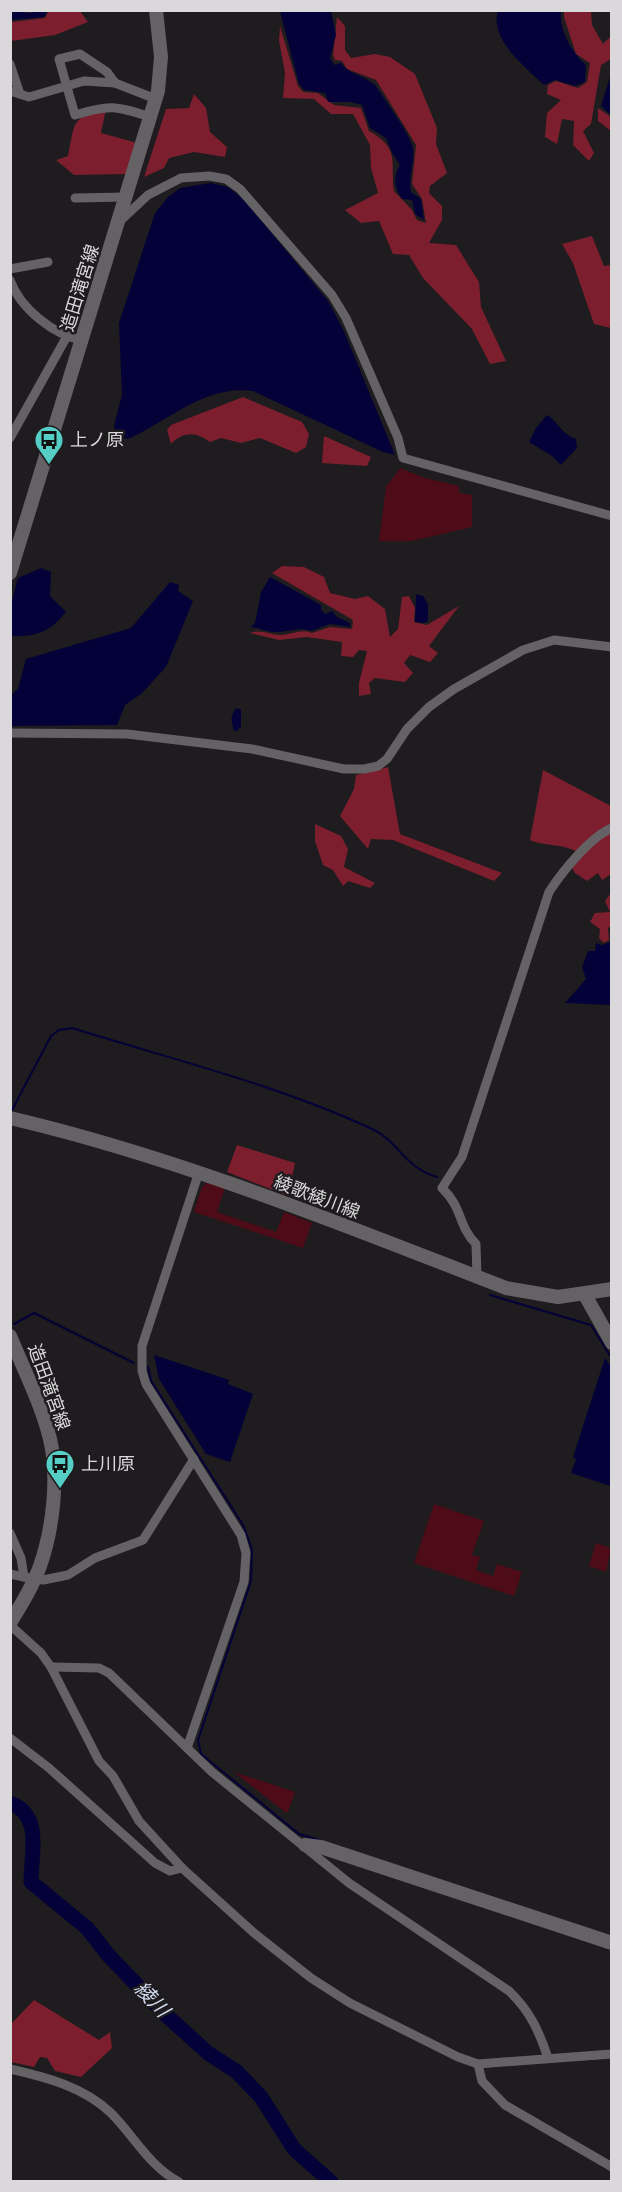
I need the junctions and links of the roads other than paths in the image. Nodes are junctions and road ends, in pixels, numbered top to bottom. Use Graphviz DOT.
graph roads {
  1 [pos="156,10"];
  2 [pos="10,64"];
  3 [pos="115,83"];
  4 [pos="67,86"];
  5 [pos="15,93"];
  6 [pos="156,99"];
  7 [pos="151,117"];
  8 [pos="127,197"];
  9 [pos="75,198"];
  10 [pos="119,222"];
  11 [pos="48,262"];
  12 [pos="10,269"];
  13 [pos="10,280"];
  14 [pos="66,338"];
  15 [pos="83,340"];
  16 [pos="10,438"];
  17 [pos="612,516"];
  18 [pos="10,573"];
  19 [pos="612,647"];
  20 [pos="10,733"];
  21 [pos="612,828"];
  22 [pos="10,1118"];
  23 [pos="199,1172"];
  24 [pos="477,1277"];
  25 [pos="612,1289"];
  26 [pos="585,1295"];
  27 [pos="10,1336"];
  28 [pos="612,1343"];
  29 [pos="194,1459"];
  30 [pos="10,1533"];
  31 [pos="10,1574"];
  32 [pos="29,1578"];
  33 [pos="10,1624"];
  34 [pos="51,1667"];
  35 [pos="10,1738"];
  36 [pos="187,1748"];
  37 [pos="305,1845"];
  38 [pos="182,1868"];
  39 [pos="612,1943"];
  40 [pos="612,2054"];
  41 [pos="548,2058"];
  42 [pos="478,2064"];
  43 [pos="10,2069"];
  44 [pos="612,2167"];
  45 [pos="179,2181"];
  1 -- 6 [label="main road, 造田滝宮線"];
  2 -- 5 [label="street"];
  3 -- 4 [label="street"];
  3 -- 4 [label="street"];
  3 -- 6 [label="street"];
  4 -- 5 [label="street"];
  4 -- 7 [label="street"];
  6 -- 7 [label="main road, 造田滝宮線"];
  7 -- 8 [label="main road, 造田滝宮線"];
  8 -- 9 [label="street"];
  8 -- 10 [label="main road, 造田滝宮線"];
  10 -- 15 [label="main road, 造田滝宮線"];
  10 -- 17 [label="street"];
  11 -- 12 [label="street"];
  13 -- 14 [label="street"];
  14 -- 15 [label="street"];
  14 -- 16 [label="street"];
  15 -- 18 [label="main road, 造田滝宮線"];
  19 -- 20 [label="street"];
  21 -- 24 [label="street"];
  22 -- 23 [label="main road, 綾歌綾川線"];
  23 -- 24 [label="main road, 綾歌綾川線"];
  23 -- 29 [label="street"];
  24 -- 26 [label="main road, 綾歌綾川線"];
  25 -- 26 [label="main road, 綾歌綾川線"];
  26 -- 28 [label="main road"];
  27 -- 32 [label="main road, 造田滝宮線"];
  29 -- 32 [label="street"];
  29 -- 36 [label="street"];
  30 -- 32 [label="street"];
  31 -- 32 [label="street"];
  32 -- 33 [label="main road, 造田滝宮線"];
  33 -- 34 [label="street"];
  34 -- 36 [label="street"];
  34 -- 38 [label="street"];
  35 -- 38 [label="street"];
  36 -- 37 [label="street"];
  37 -- 39 [label="main road"];
  37 -- 41 [label="street"];
  38 -- 42 [label="street"];
  40 -- 41 [label="street"];
  41 -- 42 [label="street"];
  42 -- 44 [label="street"];
  43 -- 45 [label="street"];
}
